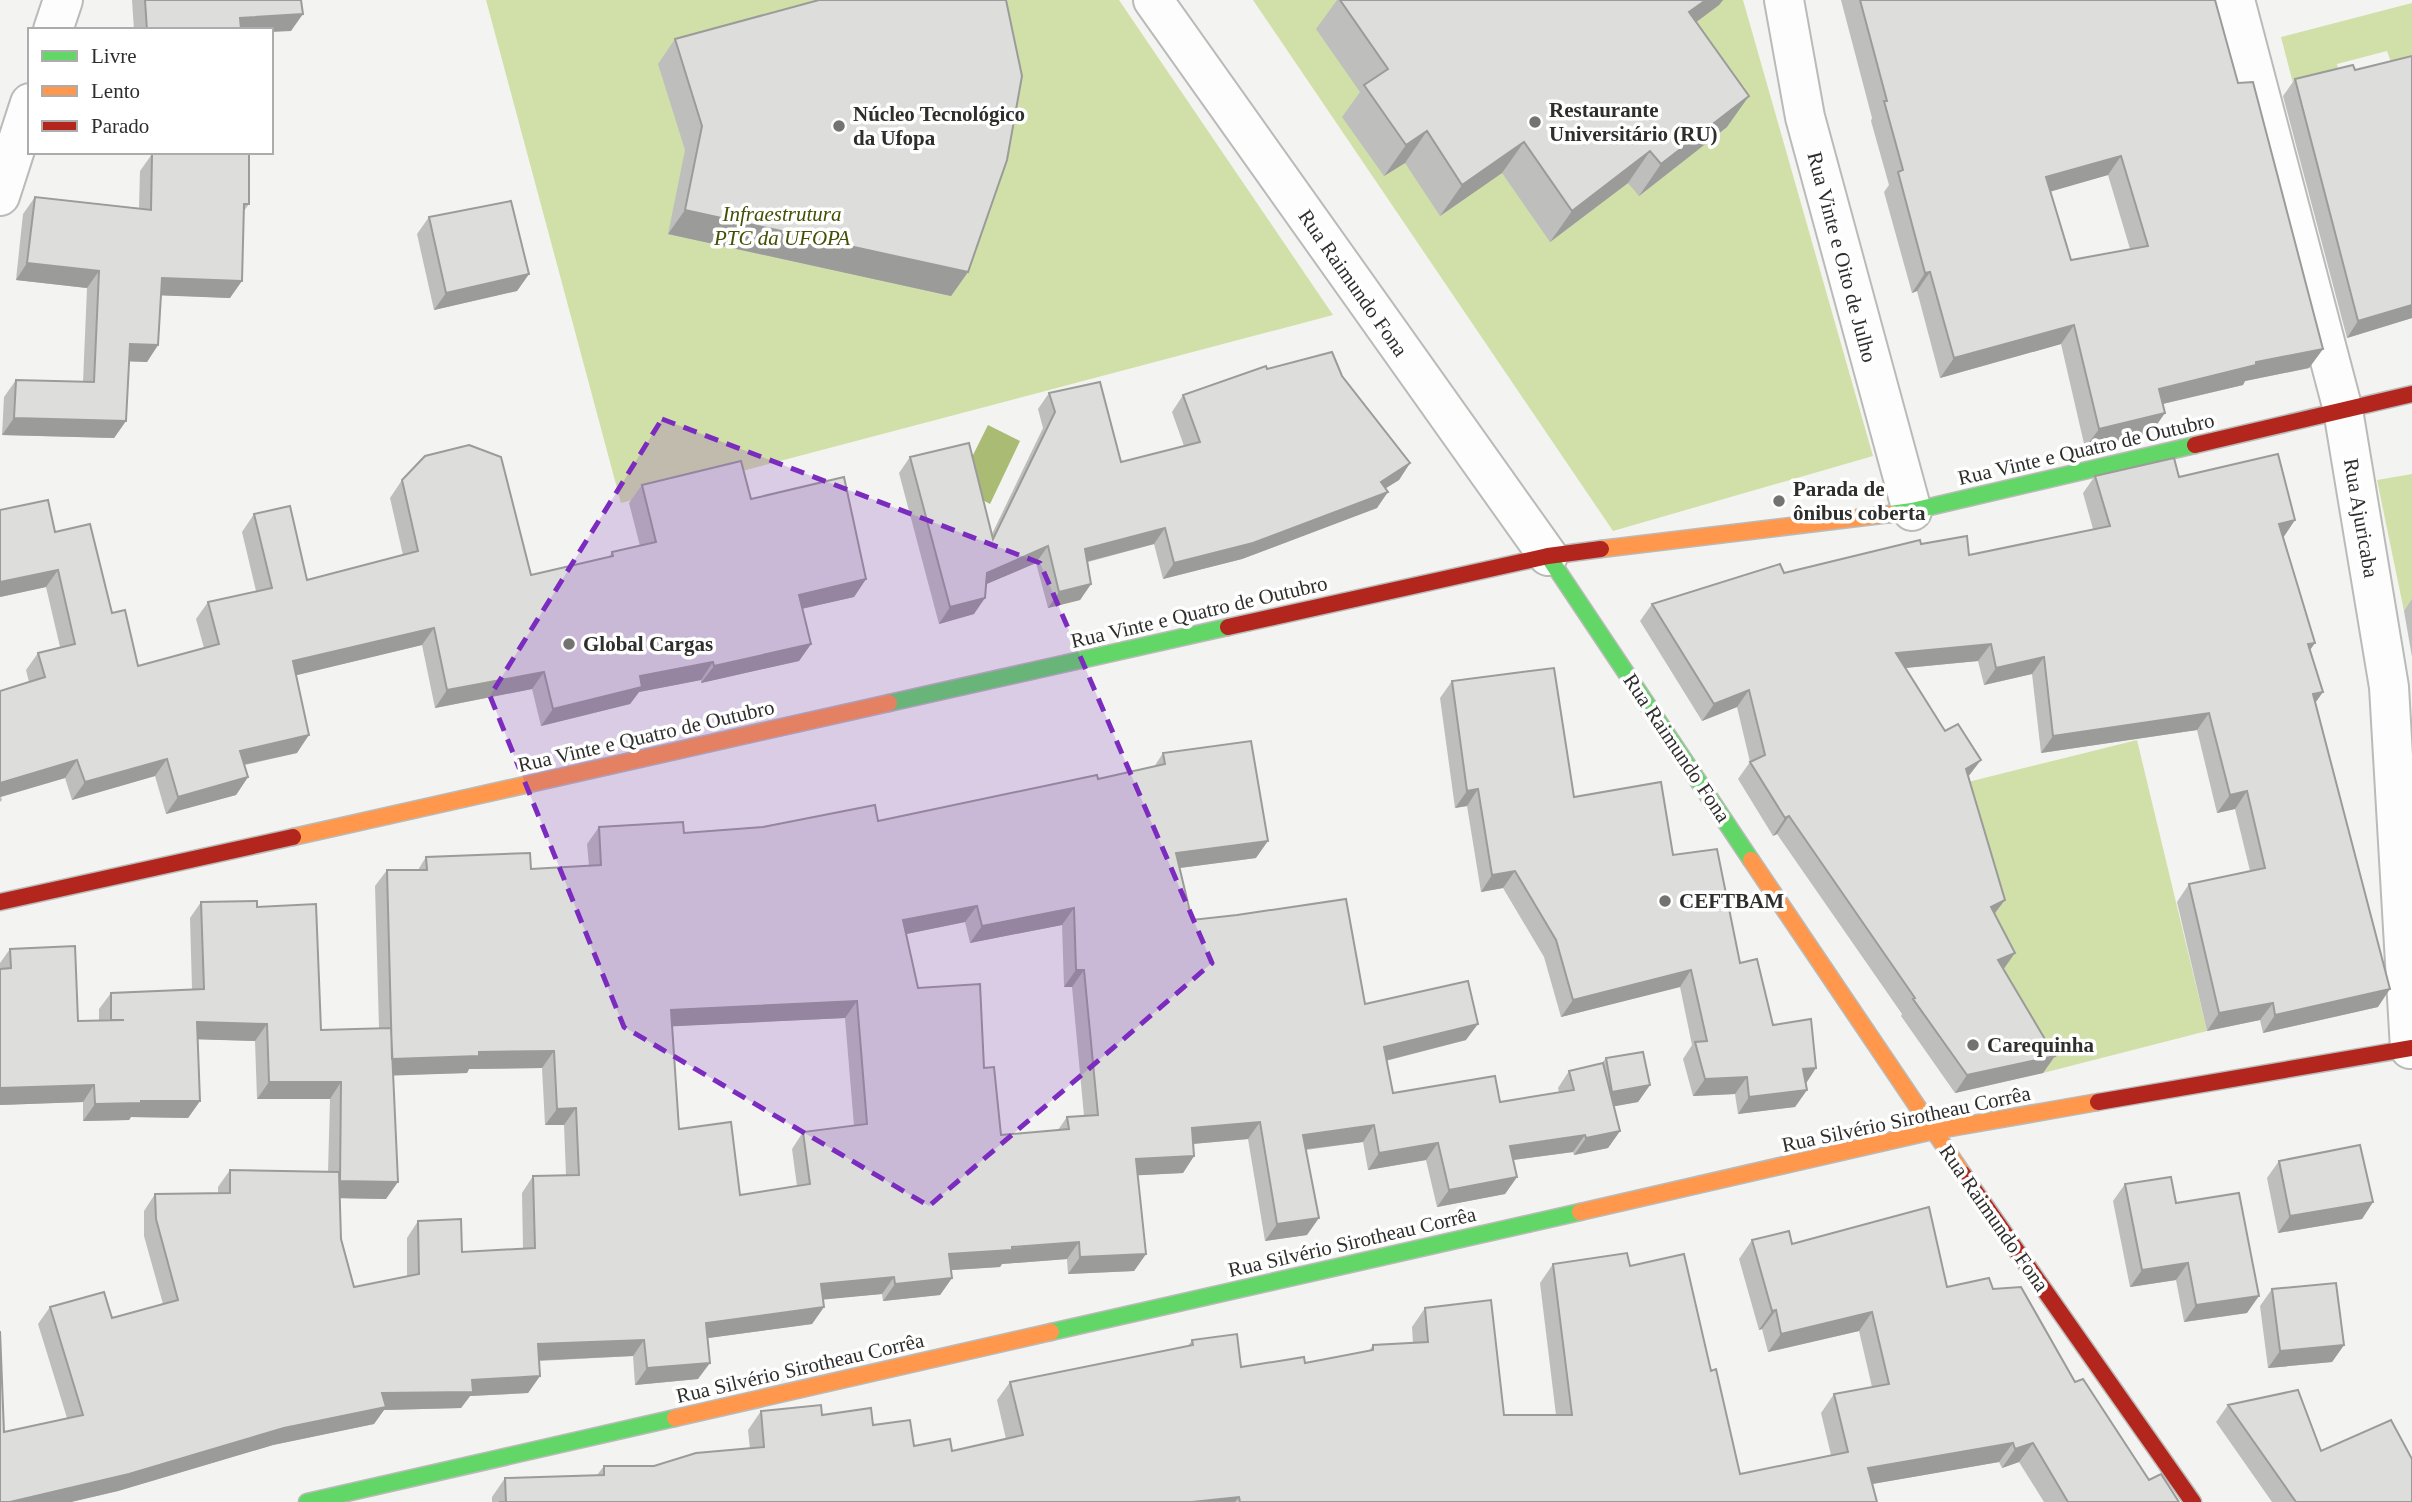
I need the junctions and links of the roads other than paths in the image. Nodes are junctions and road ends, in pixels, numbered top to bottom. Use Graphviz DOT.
graph roads {
  1 [pos="62,0"];
  2 [pos="1153,0"];
  3 [pos="1784,0"];
  4 [pos="2235,0"];
  5 [pos="54,28"];
  6 [pos="28,109"];
  7 [pos="0,196"];
  8 [pos="2412,394"];
  9 [pos="2343,410"];
  10 [pos="1912,511"];
  11 [pos="1548,556"];
  12 [pos="0,902"];
  13 [pos="2411,1049"];
  14 [pos="1933,1131"];
  15 [pos="307,1502"];
  16 [pos="2193,1502"];
  1 -- 5 [label="street"];
  2 -- 11 [label="street, Rua Raimundo Fona"];
  3 -- 10 [label="street, Rua Vinte e Oito de Julho"];
  4 -- 9 [label="street, Rua Ajuricaba"];
  6 -- 7 [label="street"];
  8 -- 9 [label="street, Rua Vinte e Quatro de Outubro"];
  9 -- 10 [label="street, Rua Vinte e Quatro de Outubro"];
  9 -- 13 [label="street, Rua Ajuricaba"];
  10 -- 11 [label="street, Rua Vinte e Quatro de Outubro"];
  11 -- 12 [label="street, Rua Vinte e Quatro de Outubro"];
  11 -- 14 [label="street, Rua Raimundo Fona"];
  13 -- 14 [label="street, Rua Silvério Sirotheau Corrêa"];
  14 -- 15 [label="street, Rua Silvério Sirotheau Corrêa"];
  14 -- 16 [label="street, Rua Raimundo Fona"];
}
